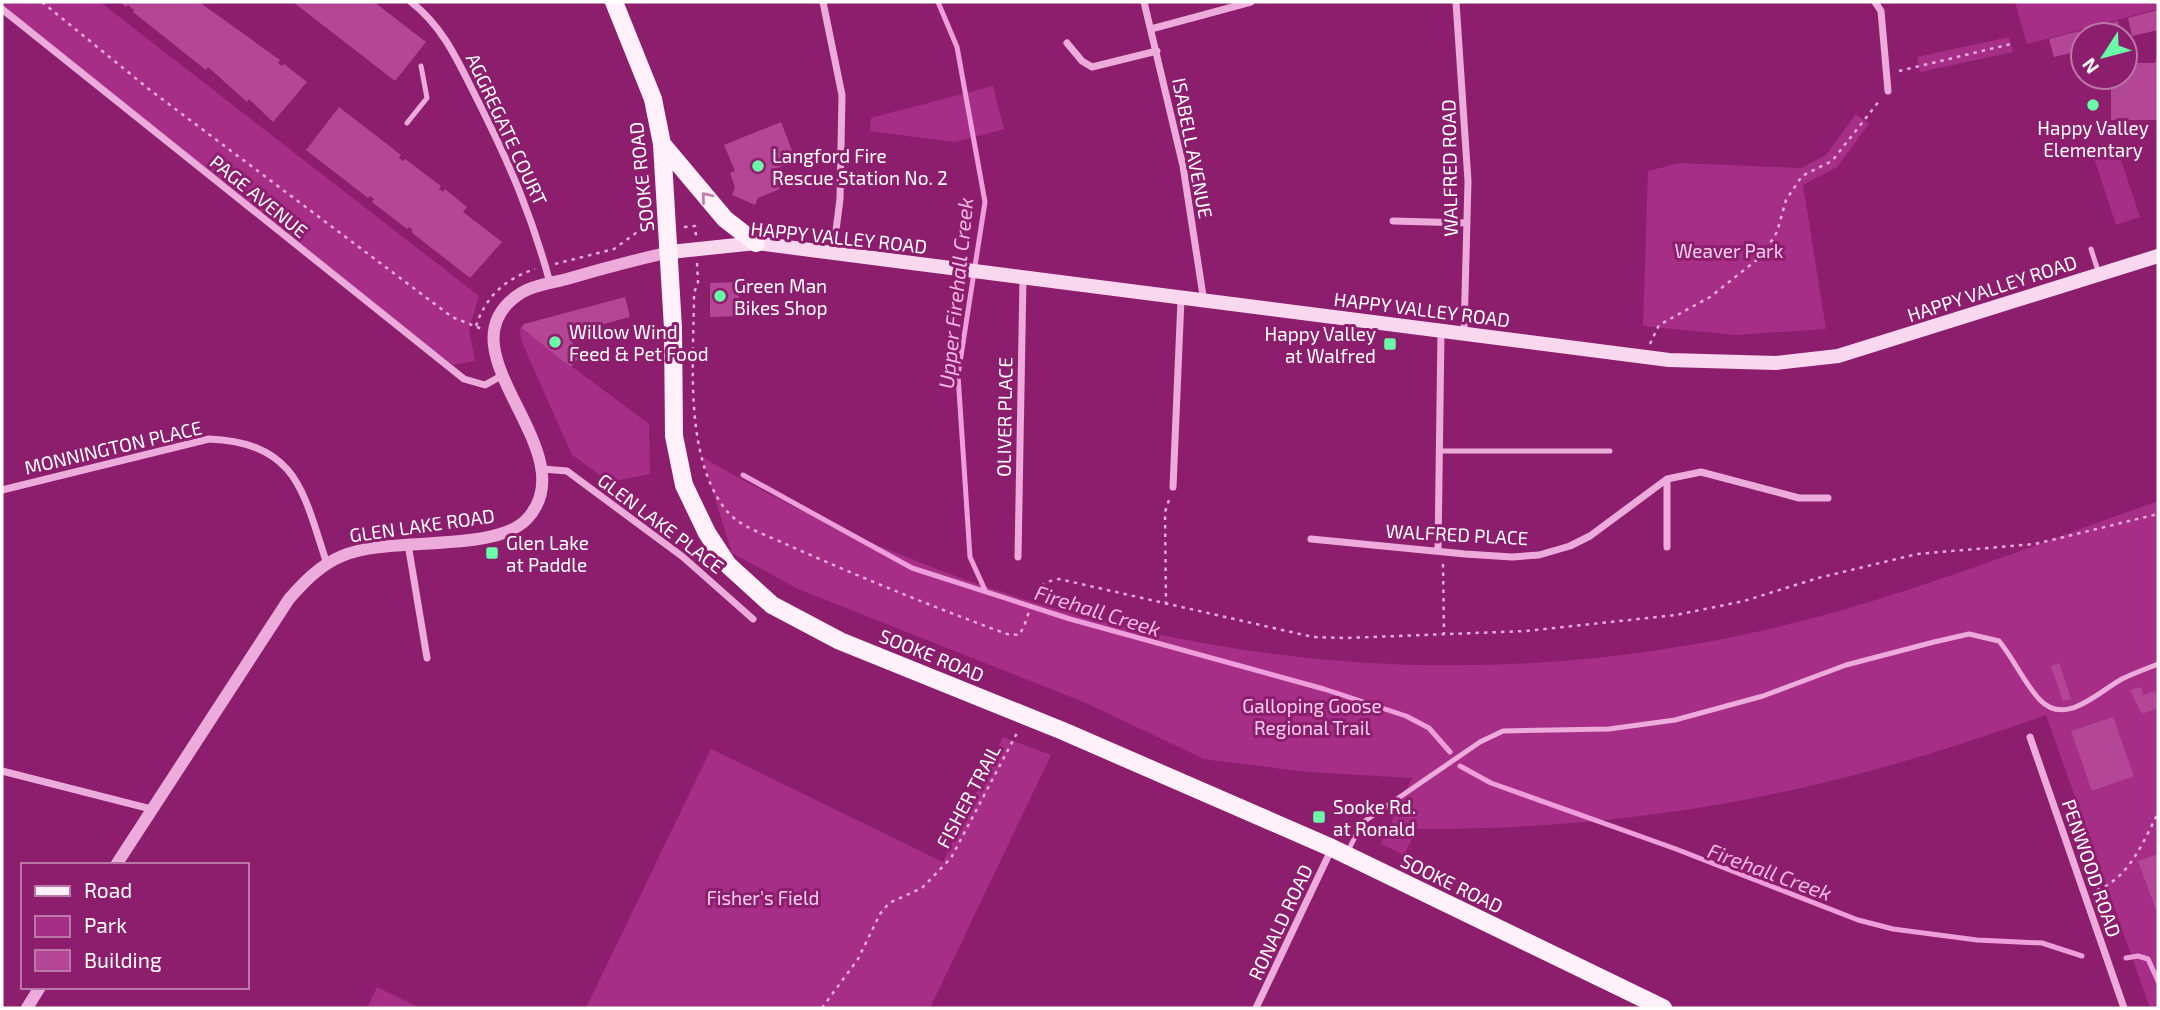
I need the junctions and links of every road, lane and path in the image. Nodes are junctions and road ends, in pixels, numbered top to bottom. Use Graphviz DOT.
graph roads {
  1 [pos="42,2"];
  2 [pos="411,2"];
  3 [pos="614,2"];
  4 [pos="823,2"];
  5 [pos="1144,2"];
  6 [pos="1251,2"];
  7 [pos="1456,2"];
  8 [pos="1875,2"];
  9 [pos="2,9"];
  10 [pos="1151,29"];
  11 [pos="1067,43"];
  12 [pos="2011,44"];
  13 [pos="1157,51"];
  14 [pos="421,66"];
  15 [pos="1886,75"];
  16 [pos="1888,91"];
  17 [pos="407,123"];
  18 [pos="662,144"];
  19 [pos="1393,221"];
  20 [pos="1467,223"];
  21 [pos="694,224"];
  22 [pos="696,232"];
  23 [pos="641,233"];
  24 [pos="756,243"];
  25 [pos="2091,249"];
  26 [pos="670,252"];
  27 [pos="833,255"];
  28 [pos="2158,256"];
  29 [pos="559,263"];
  30 [pos="2099,274"];
  31 [pos="698,276"];
  32 [pos="1023,278"];
  33 [pos="550,283"];
  34 [pos="1181,299"];
  35 [pos="1204,302"];
  36 [pos="476,326"];
  37 [pos="1441,331"];
  38 [pos="1464,334"];
  39 [pos="1644,356"];
  40 [pos="503,374"];
  41 [pos="1439,451"];
  42 [pos="1610,451"];
  43 [pos="543,469"];
  44 [pos="1667,480"];
  45 [pos="1173,487"];
  46 [pos="2,490"];
  47 [pos="1828,498"];
  48 [pos="2158,514"];
  49 [pos="1311,539"];
  50 [pos="408,543"];
  51 [pos="1667,548"];
  52 [pos="1441,551"];
  53 [pos="1018,556"];
  54 [pos="327,564"];
  55 [pos="1166,605"];
  56 [pos="753,619"];
  57 [pos="1444,634"];
  58 [pos="427,658"];
  59 [pos="2158,664"];
  60 [pos="1026,715"];
  61 [pos="2030,737"];
  62 [pos="2,771"];
  63 [pos="150,808"];
  64 [pos="2158,813"];
  65 [pos="1339,852"];
  66 [pos="117,863"];
  67 [pos="2084,894"];
  68 [pos="39,989"];
  69 [pos="27,1008"];
  70 [pos="822,1008"];
  71 [pos="1256,1008"];
  72 [pos="1663,1008"];
  73 [pos="2123,1008"];
  1 -- 36 [label="path"];
  2 -- 33 [label="street, AGGREGATE COURT"];
  3 -- 18 [label="main road, SOOKE ROAD"];
  4 -- 27 [label="street"];
  5 -- 10 [label="street, ISABELL AVENUE"];
  6 -- 10 [label="street"];
  7 -- 20 [label="street, WALFRED ROAD"];
  8 -- 15 [label="street"];
  9 -- 40 [label="street, PAGE AVENUE"];
  10 -- 13 [label="street, ISABELL AVENUE"];
  11 -- 13 [label="street"];
  12 -- 15 [label="path"];
  13 -- 35 [label="street, ISABELL AVENUE"];
  14 -- 17 [label="lane"];
  15 -- 16 [label="street"];
  16 -- 39 [label="path"];
  24 -- 18 [label="main road, one-way"];
  18 -- 26 [label="main road, SOOKE ROAD"];
  19 -- 20 [label="street"];
  20 -- 38 [label="street, WALFRED ROAD"];
  21 -- 22 [label="path"];
  23 -- 29 [label="path"];
  24 -- 26 [label="main road, HAPPY VALLEY ROAD"];
  24 -- 27 [label="main road, HAPPY VALLEY ROAD"];
  25 -- 30 [label="lane"];
  26 -- 33 [label="street"];
  26 -- 60 [label="main road, SOOKE ROAD"];
  27 -- 32 [label="main road, HAPPY VALLEY ROAD"];
  28 -- 30 [label="main road, HAPPY VALLEY ROAD"];
  30 -- 39 [label="main road, HAPPY VALLEY ROAD"];
  31 -- 55 [label="path"];
  32 -- 34 [label="main road, HAPPY VALLEY ROAD"];
  32 -- 53 [label="street, OLIVER PLACE"];
  33 -- 40 [label="street"];
  34 -- 35 [label="main road, HAPPY VALLEY ROAD"];
  34 -- 45 [label="street"];
  35 -- 37 [label="main road, HAPPY VALLEY ROAD"];
  37 -- 38 [label="main road, HAPPY VALLEY ROAD"];
  37 -- 41 [label="street"];
  38 -- 39 [label="main road, HAPPY VALLEY ROAD"];
  40 -- 43 [label="street"];
  41 -- 42 [label="lane"];
  41 -- 52 [label="street"];
  43 -- 50 [label="street, GLEN LAKE ROAD"];
  43 -- 56 [label="street, GLEN LAKE PLACE"];
  44 -- 47 [label="street, WALFRED PLACE"];
  44 -- 51 [label="street"];
  44 -- 52 [label="street, WALFRED PLACE"];
  45 -- 55 [label="path"];
  46 -- 54 [label="street, MONNINGTON PLACE"];
  48 -- 57 [label="path"];
  49 -- 52 [label="street, WALFRED PLACE"];
  50 -- 54 [label="street, GLEN LAKE ROAD"];
  50 -- 58 [label="street"];
  52 -- 57 [label="path"];
  54 -- 63 [label="street, GLEN LAKE ROAD"];
  55 -- 57 [label="path"];
  59 -- 65 [label="lane"];
  60 -- 65 [label="main road, SOOKE ROAD"];
  60 -- 70 [label="path, FISHER TRAIL"];
  61 -- 67 [label="street, PENWOOD ROAD"];
  62 -- 63 [label="street"];
  63 -- 66 [label="street, GLEN LAKE ROAD"];
  64 -- 67 [label="path"];
  65 -- 71 [label="street, RONALD ROAD"];
  65 -- 72 [label="main road, SOOKE ROAD"];
  67 -- 73 [label="street, PENWOOD ROAD"];
  68 -- 69 [label="street"];
}
